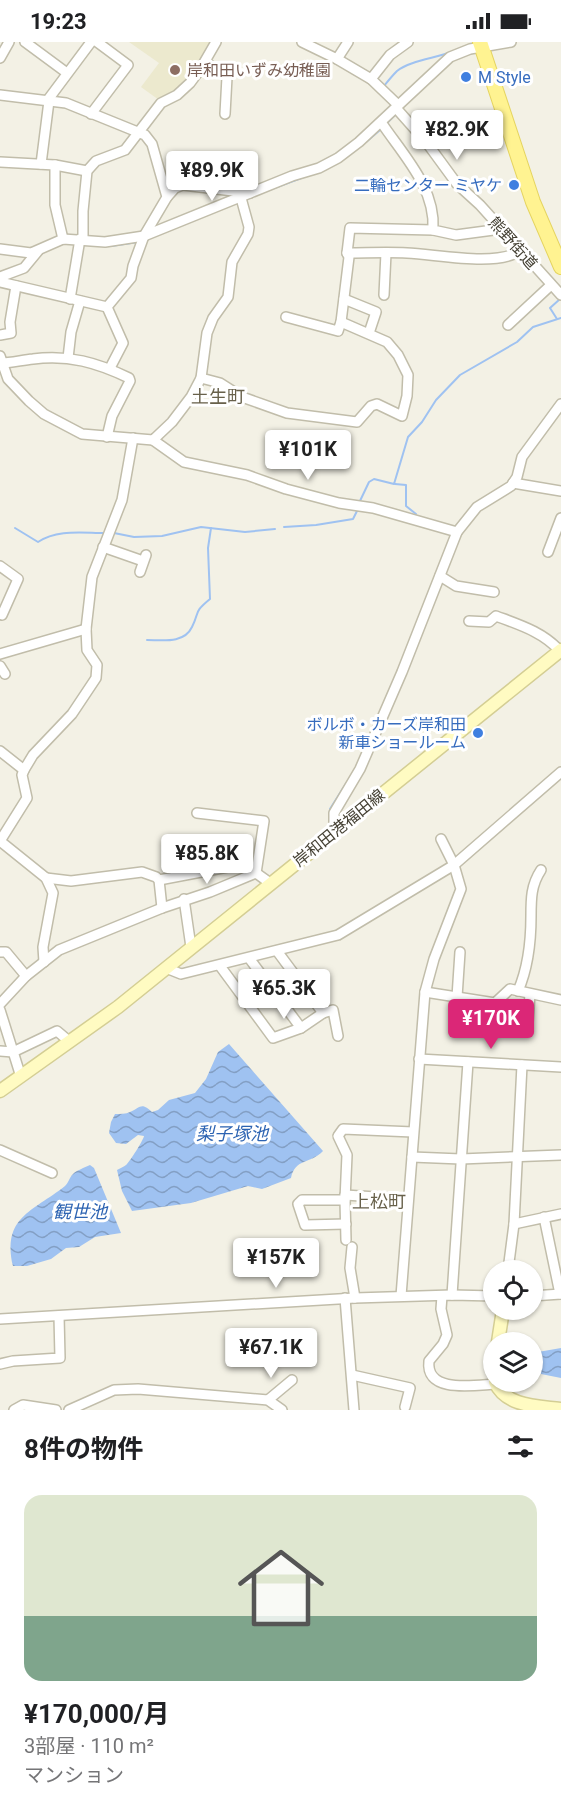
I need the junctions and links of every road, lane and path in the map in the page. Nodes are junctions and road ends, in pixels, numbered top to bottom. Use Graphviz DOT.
graph roads {
  1 [pos="9,42"];
  2 [pos="26,42"];
  3 [pos="91,42"];
  4 [pos="97,42"];
  5 [pos="216,42"];
  6 [pos="303,42"];
  7 [pos="348,42"];
  8 [pos="408,42"];
  9 [pos="511,42"];
  10 [pos="37,45"];
  11 [pos="481,45"];
  12 [pos="0,58"];
  13 [pos="338,59"];
  14 [pos="205,62"];
  15 [pos="67,73"];
  16 [pos="371,79"];
  17 [pos="0,95"];
  18 [pos="48,101"];
  19 [pos="397,106"];
  20 [pos="91,114"];
  21 [pos="225,114"];
  22 [pos="381,122"];
  23 [pos="138,132"];
  24 [pos="0,162"];
  25 [pos="41,164"];
  26 [pos="55,165"];
  27 [pos="87,171"];
  28 [pos="251,193"];
  29 [pos="167,197"];
  30 [pos="241,198"];
  31 [pos="501,229"];
  32 [pos="433,230"];
  33 [pos="144,236"];
  34 [pos="63,239"];
  35 [pos="81,240"];
  36 [pos="0,249"];
  37 [pos="38,251"];
  38 [pos="520,251"];
  39 [pos="347,253"];
  40 [pos="386,253"];
  41 [pos="561,267"];
  42 [pos="0,277"];
  43 [pos="0,282"];
  44 [pos="551,285"];
  45 [pos="16,286"];
  46 [pos="384,294"];
  47 [pos="561,295"];
  48 [pos="70,298"];
  49 [pos="344,299"];
  50 [pos="80,301"];
  51 [pos="107,307"];
  52 [pos="286,317"];
  53 [pos="341,322"];
  54 [pos="508,325"];
  55 [pos="369,333"];
  56 [pos="0,335"];
  57 [pos="68,358"];
  58 [pos="1,361"];
  59 [pos="110,368"];
  60 [pos="201,378"];
  61 [pos="561,404"];
  62 [pos="107,437"];
  63 [pos="133,438"];
  64 [pos="153,440"];
  65 [pos="513,483"];
  66 [pos="561,491"];
  67 [pos="561,518"];
  68 [pos="457,532"];
  69 [pos="104,547"];
  70 [pos="548,552"];
  71 [pos="0,566"];
  72 [pos="140,572"];
  73 [pos="440,576"];
  74 [pos="495,592"];
  75 [pos="1,617"];
  76 [pos="469,621"];
  77 [pos="86,629"];
  78 [pos="560,651"];
  79 [pos="0,654"];
  80 [pos="0,751"];
  81 [pos="24,770"];
  82 [pos="561,772"];
  83 [pos="197,813"];
  84 [pos="334,832"];
  85 [pos="441,839"];
  86 [pos="0,841"];
  87 [pos="454,865"];
  88 [pos="541,870"];
  89 [pos="256,873"];
  90 [pos="46,878"];
  91 [pos="159,880"];
  92 [pos="270,883"];
  93 [pos="184,900"];
  94 [pos="162,908"];
  95 [pos="191,947"];
  96 [pos="2,951"];
  97 [pos="277,951"];
  98 [pos="460,952"];
  99 [pos="249,958"];
  100 [pos="44,962"];
  101 [pos="220,966"];
  102 [pos="166,968"];
  103 [pos="26,976"];
  104 [pos="518,991"];
  105 [pos="426,992"];
  106 [pos="530,994"];
  107 [pos="457,997"];
  108 [pos="561,1000"];
  109 [pos="0,1004"];
  110 [pos="0,1010"];
  111 [pos="323,1013"];
  112 [pos="515,1023"];
  113 [pos="301,1028"];
  114 [pos="338,1036"];
  115 [pos="70,1042"];
  116 [pos="0,1051"];
  117 [pos="13,1052"];
  118 [pos="419,1059"];
  119 [pos="468,1062"];
  120 [pos="522,1065"];
  121 [pos="561,1067"];
  122 [pos="21,1077"];
  123 [pos="0,1091"];
  124 [pos="413,1132"];
  125 [pos="0,1150"];
  126 [pos="561,1155"];
  127 [pos="412,1157"];
  128 [pos="516,1157"];
  129 [pos="461,1159"];
  130 [pos="52,1173"];
  131 [pos="345,1197"];
  132 [pos="407,1199"];
  133 [pos="561,1214"];
  134 [pos="544,1217"];
  135 [pos="346,1224"];
  136 [pos="514,1224"];
  137 [pos="509,1260"];
  138 [pos="561,1294"];
  139 [pos="452,1295"];
  140 [pos="543,1295"];
  141 [pos="400,1296"];
  142 [pos="442,1296"];
  143 [pos="483,1296"];
  144 [pos="350,1298"];
  145 [pos="59,1316"];
  146 [pos="0,1319"];
  147 [pos="0,1365"];
  148 [pos="352,1375"];
  149 [pos="292,1380"];
  150 [pos="483,1384"];
  151 [pos="502,1392"];
  152 [pos="268,1400"];
  153 [pos="405,1407"];
  154 [pos="525,1408"];
  155 [pos="561,1409"];
  156 [pos="14,1410"];
  157 [pos="56,1410"];
  158 [pos="69,1410"];
  159 [pos="282,1410"];
  160 [pos="354,1410"];
  1 -- 12 [label="street"];
  2 -- 10 [label="street"];
  3 -- 15 [label="street"];
  4 -- 20 [label="street"];
  5 -- 14 [label="street"];
  6 -- 13 [label="street, 熊野街道"];
  7 -- 13 [label="street"];
  8 -- 16 [label="street"];
  9 -- 11 [label="street"];
  10 -- 15 [label="street"];
  11 -- 19 [label="street"];
  11 -- 41 [label="main road"];
  13 -- 16 [label="street, 熊野街道"];
  14 -- 21 [label="street"];
  14 -- 23 [label="street"];
  15 -- 18 [label="street"];
  16 -- 19 [label="street, 熊野街道"];
  17 -- 18 [label="street"];
  18 -- 20 [label="street"];
  18 -- 25 [label="street"];
  19 -- 22 [label="street"];
  19 -- 31 [label="street, 熊野街道"];
  20 -- 23 [label="street"];
  22 -- 28 [label="street"];
  22 -- 32 [label="street"];
  23 -- 27 [label="street"];
  23 -- 29 [label="street"];
  24 -- 25 [label="street"];
  25 -- 26 [label="street"];
  26 -- 27 [label="street"];
  26 -- 34 [label="street"];
  27 -- 35 [label="street"];
  28 -- 29 [label="street"];
  28 -- 30 [label="street"];
  29 -- 33 [label="street"];
  30 -- 33 [label="street"];
  30 -- 60 [label="street"];
  31 -- 32 [label="street"];
  31 -- 38 [label="street, 熊野街道"];
  32 -- 39 [label="street"];
  33 -- 35 [label="street"];
  33 -- 51 [label="street"];
  34 -- 35 [label="street"];
  34 -- 37 [label="street"];
  35 -- 48 [label="street"];
  36 -- 37 [label="street"];
  37 -- 42 [label="street"];
  38 -- 40 [label="street"];
  38 -- 44 [label="street, 熊野街道"];
  39 -- 40 [label="street"];
  39 -- 49 [label="street"];
  40 -- 46 [label="street"];
  43 -- 45 [label="street"];
  44 -- 47 [label="street, 熊野街道"];
  44 -- 54 [label="street"];
  45 -- 48 [label="street"];
  45 -- 56 [label="street"];
  48 -- 50 [label="street"];
  49 -- 53 [label="street"];
  49 -- 55 [label="street"];
  50 -- 51 [label="street"];
  50 -- 57 [label="street"];
  51 -- 59 [label="street"];
  52 -- 53 [label="street"];
  53 -- 55 [label="street"];
  55 -- 60 [label="street"];
  57 -- 58 [label="street"];
  57 -- 59 [label="street"];
  58 -- 62 [label="street"];
  59 -- 62 [label="street"];
  60 -- 64 [label="street"];
  61 -- 65 [label="street"];
  62 -- 63 [label="street"];
  63 -- 64 [label="street"];
  63 -- 69 [label="street"];
  64 -- 68 [label="street"];
  65 -- 66 [label="street"];
  65 -- 68 [label="street"];
  67 -- 70 [label="street"];
  68 -- 73 [label="street"];
  69 -- 72 [label="street"];
  69 -- 77 [label="street"];
  71 -- 75 [label="street"];
  73 -- 74 [label="street"];
  73 -- 84 [label="street"];
  76 -- 78 [label="street"];
  77 -- 79 [label="street"];
  77 -- 81 [label="street"];
  78 -- 84 [label="street, 岸和田港福田線"];
  80 -- 81 [label="street"];
  81 -- 86 [label="street"];
  82 -- 87 [label="street"];
  83 -- 89 [label="street"];
  84 -- 92 [label="street, 岸和田港福田線"];
  85 -- 87 [label="street"];
  86 -- 90 [label="street"];
  87 -- 97 [label="street"];
  87 -- 105 [label="street"];
  88 -- 104 [label="street"];
  89 -- 91 [label="street"];
  89 -- 92 [label="street"];
  89 -- 93 [label="street"];
  90 -- 91 [label="street"];
  90 -- 100 [label="street"];
  91 -- 94 [label="street"];
  92 -- 95 [label="street, 岸和田港福田線"];
  93 -- 94 [label="street"];
  93 -- 95 [label="street"];
  94 -- 100 [label="street"];
  95 -- 102 [label="street, 岸和田港福田線"];
  96 -- 103 [label="street"];
  97 -- 99 [label="street"];
  97 -- 111 [label="street"];
  98 -- 107 [label="street"];
  99 -- 101 [label="street"];
  99 -- 113 [label="street"];
  100 -- 103 [label="street"];
  101 -- 102 [label="street"];
  101 -- 113 [label="street"];
  102 -- 115 [label="street, 岸和田港福田線"];
  103 -- 109 [label="street"];
  104 -- 106 [label="street"];
  104 -- 107 [label="street"];
  105 -- 107 [label="street"];
  105 -- 118 [label="street"];
  106 -- 108 [label="street"];
  106 -- 112 [label="street"];
  110 -- 117 [label="street"];
  111 -- 113 [label="street"];
  111 -- 114 [label="street"];
  115 -- 117 [label="street"];
  115 -- 122 [label="street, 岸和田港福田線"];
  116 -- 117 [label="street"];
  117 -- 122 [label="street"];
  118 -- 119 [label="street"];
  118 -- 124 [label="street"];
  119 -- 120 [label="street"];
  119 -- 129 [label="street"];
  120 -- 121 [label="street"];
  120 -- 128 [label="street"];
  122 -- 123 [label="street, 岸和田港福田線"];
  124 -- 127 [label="street"];
  124 -- 131 [label="street"];
  125 -- 130 [label="street"];
  126 -- 128 [label="street"];
  127 -- 129 [label="street"];
  127 -- 132 [label="street"];
  128 -- 129 [label="street"];
  128 -- 136 [label="street"];
  129 -- 139 [label="street"];
  131 -- 132 [label="street"];
  131 -- 135 [label="street"];
  131 -- 135 [label="street"];
  132 -- 141 [label="street"];
  133 -- 134 [label="street"];
  134 -- 136 [label="street"];
  134 -- 138 [label="street"];
  135 -- 144 [label="street"];
  136 -- 137 [label="street"];
  138 -- 140 [label="street"];
  139 -- 142 [label="street"];
  139 -- 143 [label="street"];
  141 -- 142 [label="street"];
  141 -- 144 [label="street"];
  142 -- 150 [label="street"];
  144 -- 145 [label="street"];
  144 -- 148 [label="street"];
  145 -- 146 [label="street"];
  145 -- 147 [label="street"];
  148 -- 153 [label="street"];
  148 -- 160 [label="street"];
  149 -- 152 [label="street"];
  151 -- 154 [label="street"];
  152 -- 158 [label="street"];
  152 -- 159 [label="street"];
  154 -- 155 [label="street"];
  156 -- 157 [label="street"];
}
